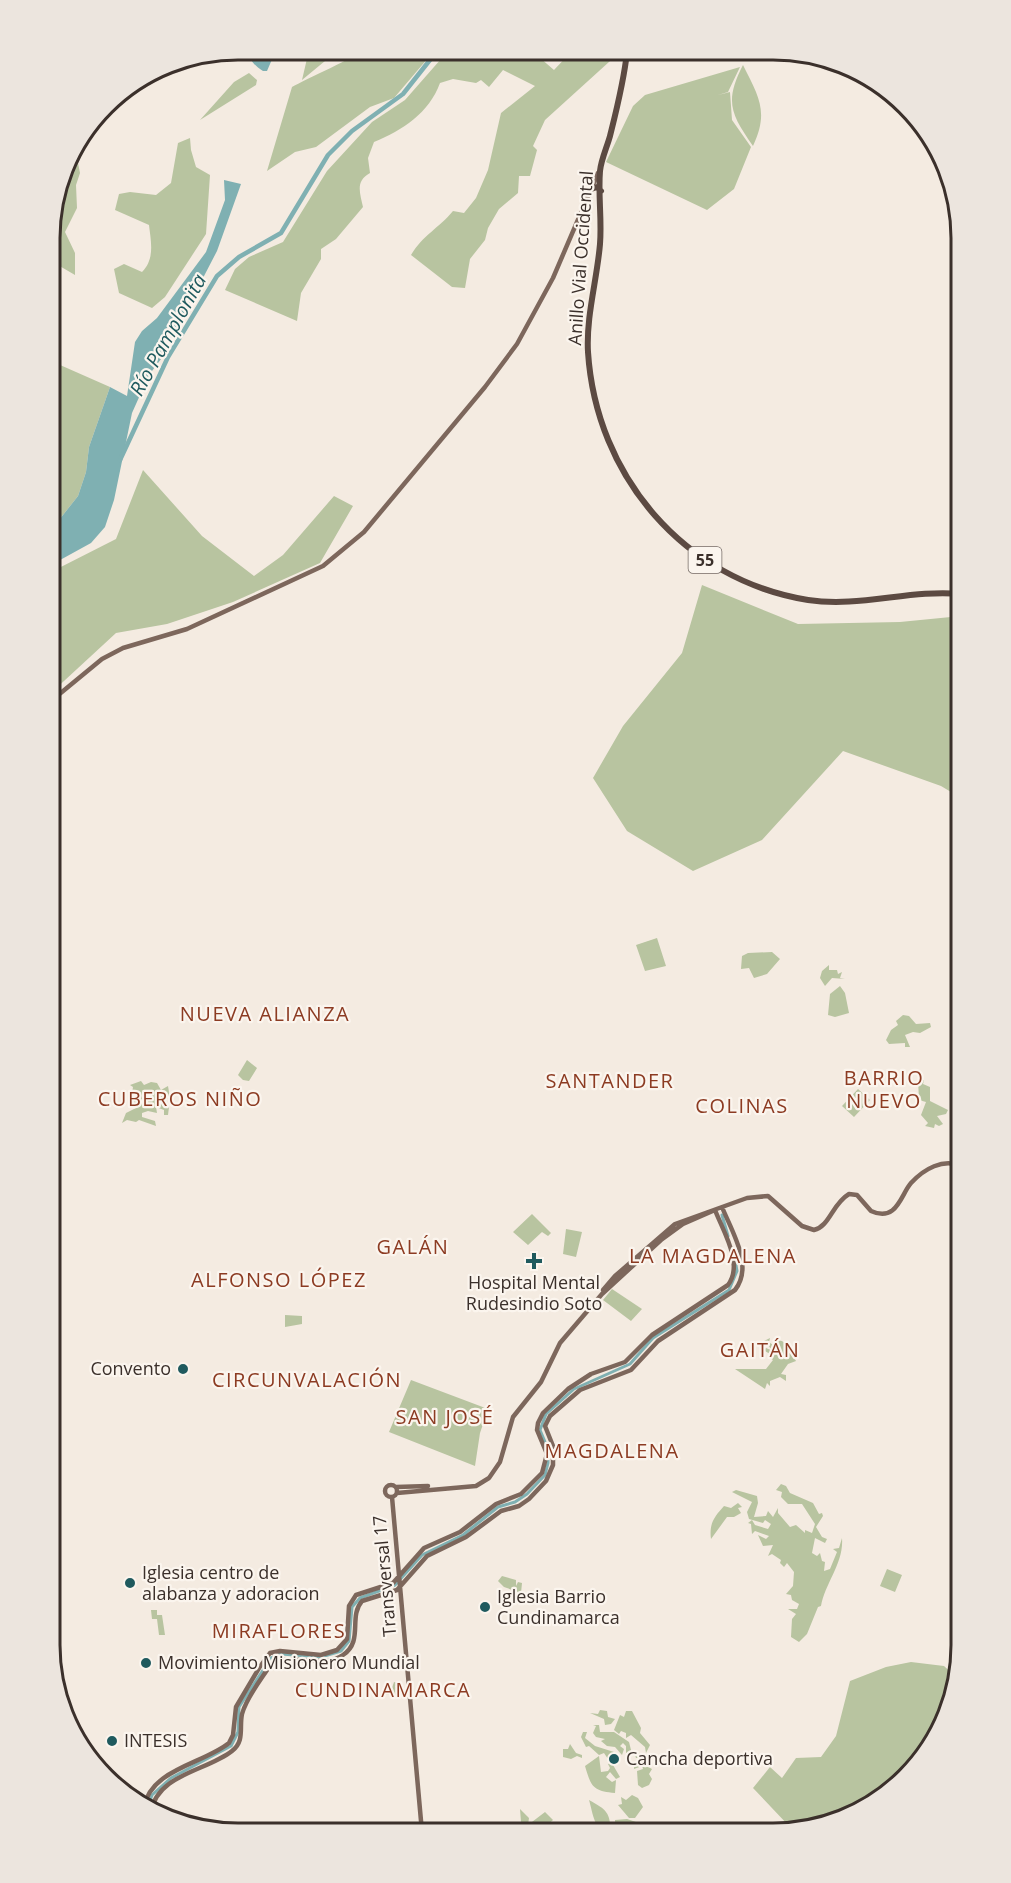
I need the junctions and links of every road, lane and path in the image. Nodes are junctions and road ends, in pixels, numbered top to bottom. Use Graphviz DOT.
graph roads {
  1 [pos="626,60"];
  2 [pos="600,170"];
  3 [pos="591,189"];
  4 [pos="601,191"];
  5 [pos="951,593"];
  6 [pos="60,694"];
  7 [pos="951,1164"];
  8 [pos="722,1207"];
  9 [pos="715,1210"];
  10 [pos="396,1490"];
  11 [pos="392,1497"];
  12 [pos="398,1579"];
  13 [pos="399,1588"];
  14 [pos="148,1798"];
  15 [pos="155,1802"];
  16 [pos="421,1823"];
  1 -- 2 [label="highway, Anillo Vial Occidental / 55"];
  2 -- 3 [label="main road"];
  2 -- 4 [label="highway, Anillo Vial Occidental / 55"];
  3 -- 4 [label="highway"];
  3 -- 6 [label="main road"];
  4 -- 5 [label="highway, Anillo Vial Occidental / 55"];
  7 -- 8 [label="main road"];
  8 -- 9 [label="main road"];
  8 -- 13 [label="main road"];
  9 -- 10 [label="main road"];
  9 -- 12 [label="main road"];
  10 -- 11 [label="main road"];
  10 -- 11 [label="main road"];
  11 -- 12 [label="main road, Transversal 17"];
  12 -- 13 [label="main road, Transversal 17"];
  12 -- 14 [label="main road"];
  13 -- 15 [label="main road"];
  13 -- 16 [label="main road, Transversal 17"];
}
